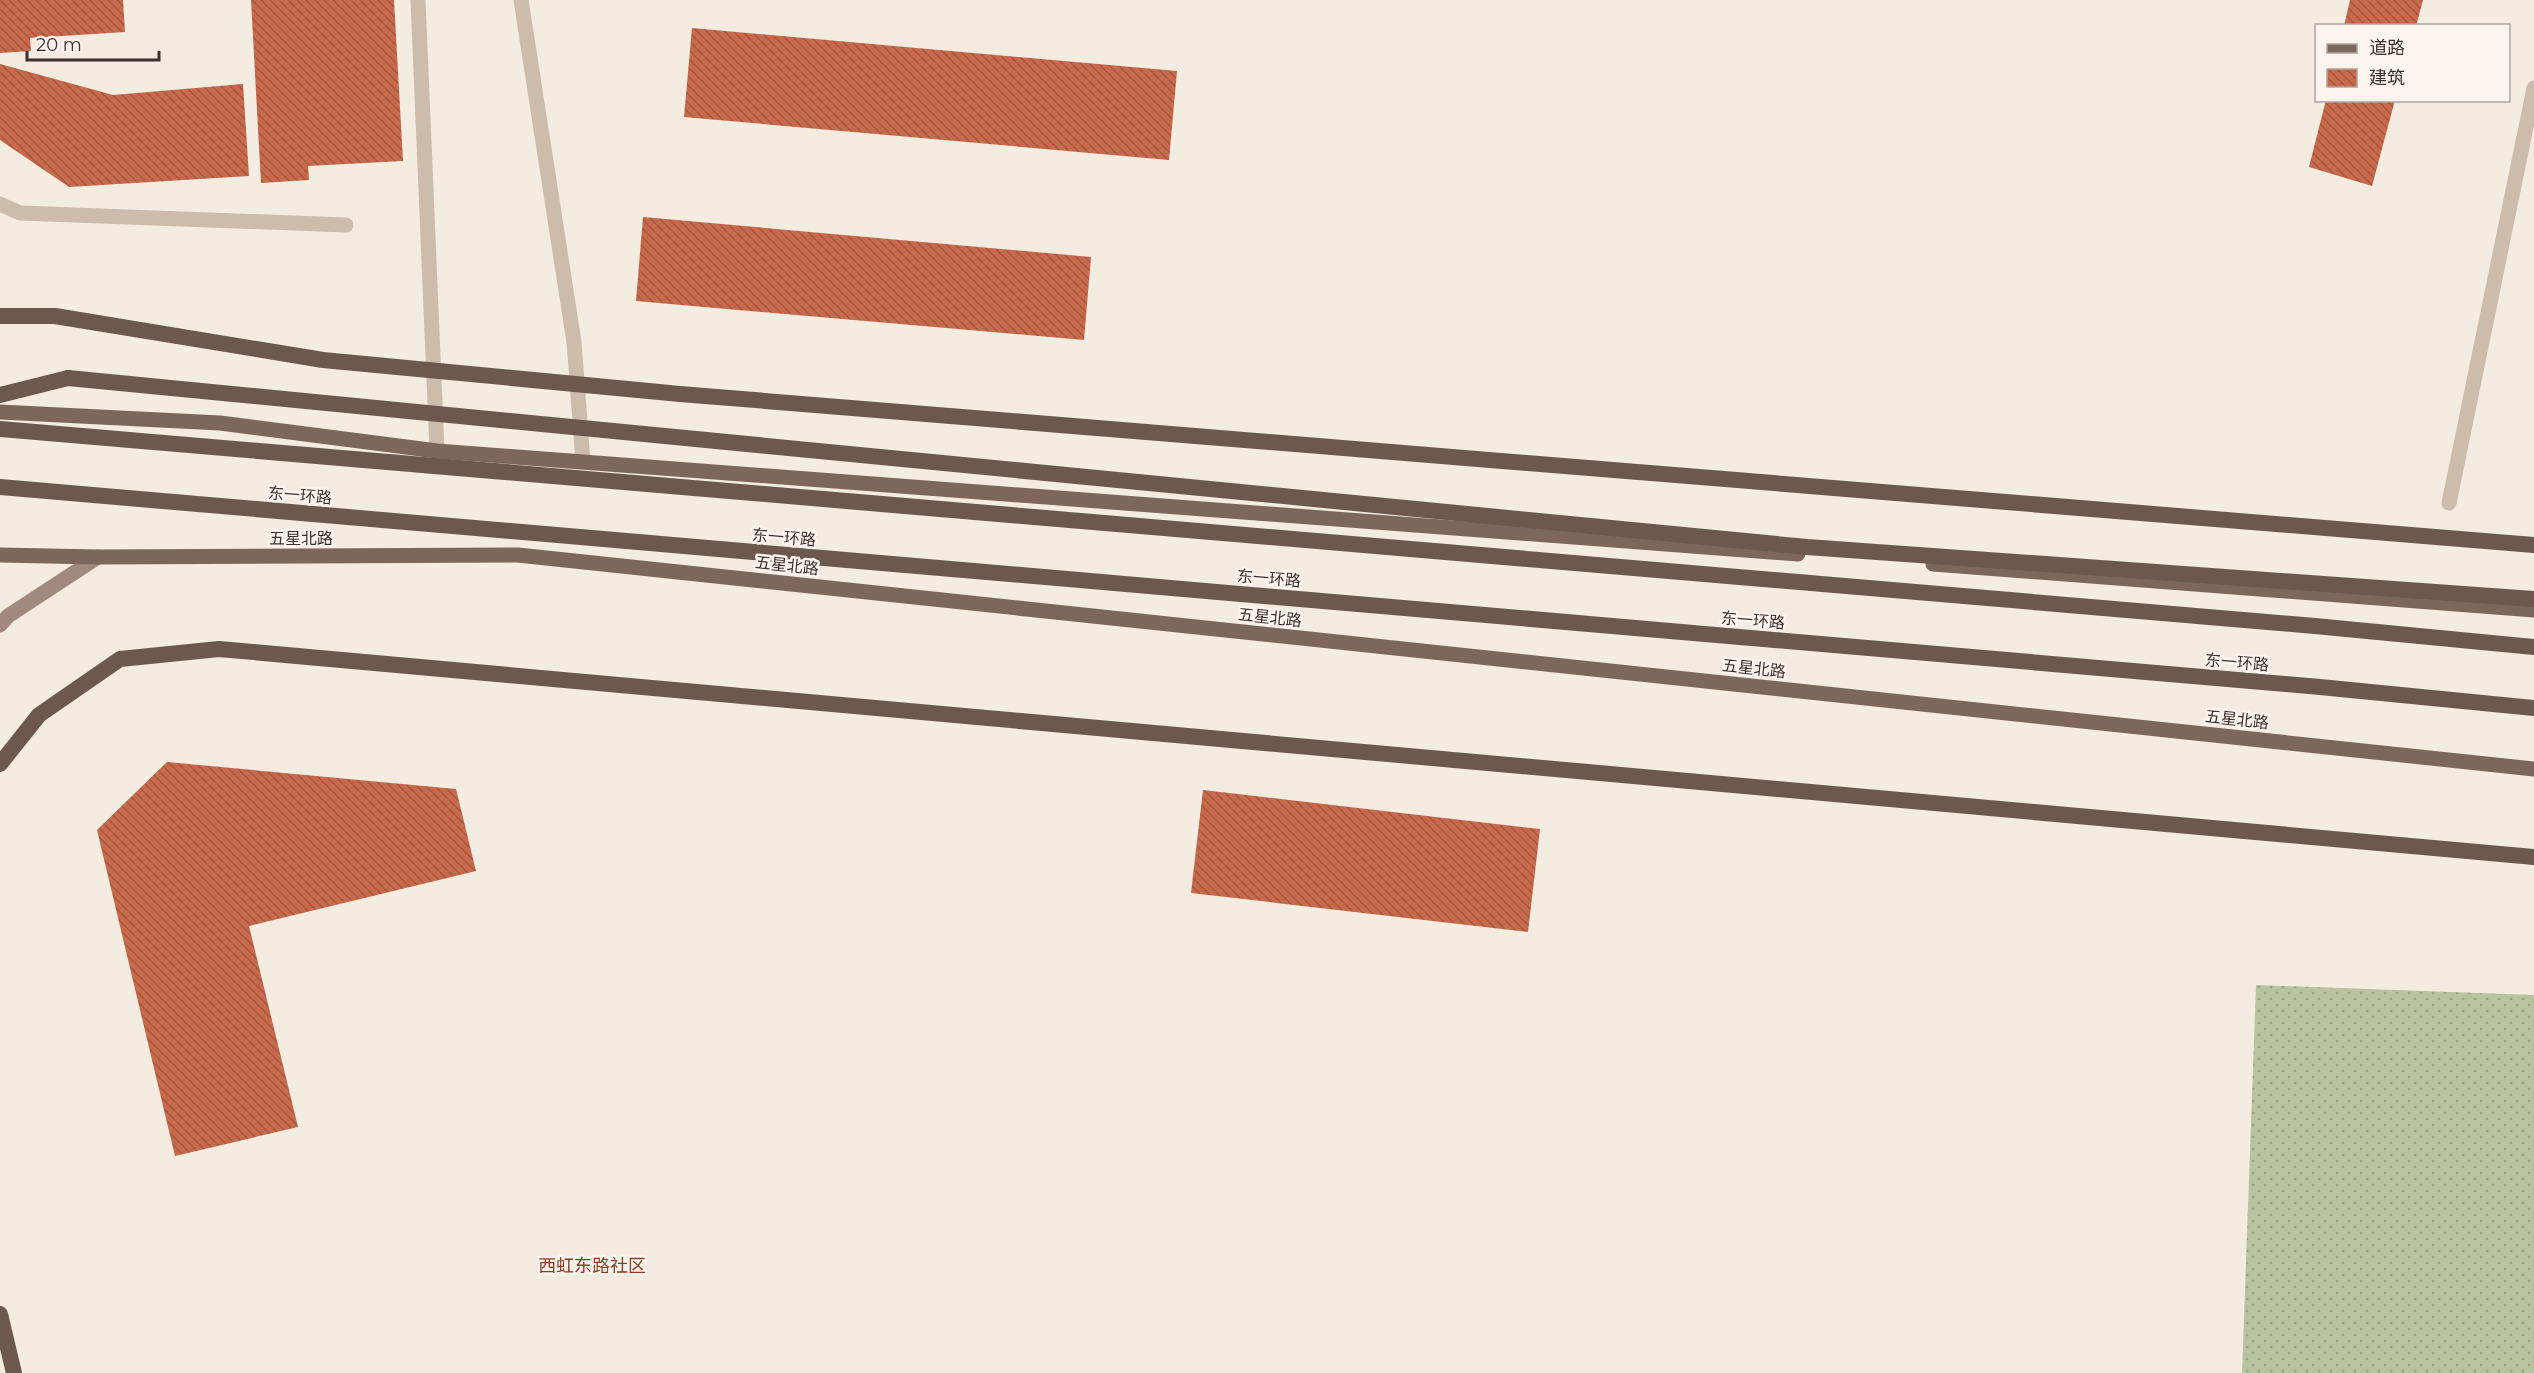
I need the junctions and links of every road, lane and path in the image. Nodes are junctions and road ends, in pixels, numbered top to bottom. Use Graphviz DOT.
graph roads {
  1 [pos="418,0"];
  2 [pos="521,0"];
  3 [pos="2534,87"];
  4 [pos="0,204"];
  5 [pos="346,225"];
  6 [pos="0,316"];
  7 [pos="0,395"];
  8 [pos="0,412"];
  9 [pos="0,429"];
  10 [pos="437,451"];
  11 [pos="583,462"];
  12 [pos="0,487"];
  13 [pos="2449,503"];
  14 [pos="2534,545"];
  15 [pos="0,555"];
  16 [pos="98,557"];
  17 [pos="2534,599"];
  18 [pos="2534,610"];
  19 [pos="0,625"];
  20 [pos="2534,647"];
  21 [pos="2534,708"];
  22 [pos="0,764"];
  23 [pos="2534,769"];
  24 [pos="2534,857"];
  25 [pos="0,1314"];
  26 [pos="14,1373"];
  1 -- 10 [label="street"];
  2 -- 11 [label="street"];
  3 -- 13 [label="street"];
  4 -- 5 [label="street"];
  6 -- 14 [label="highway, bridge"];
  7 -- 17 [label="highway, bridge"];
  8 -- 10 [label="main road"];
  9 -- 20 [label="highway"];
  10 -- 11 [label="main road"];
  11 -- 18 [label="main road"];
  12 -- 21 [label="highway, 东一环路"];
  15 -- 16 [label="main road, 五星北路"];
  16 -- 19 [label="main road"];
  16 -- 23 [label="main road, 五星北路"];
  22 -- 24 [label="highway"];
  25 -- 26 [label="highway"];
}
